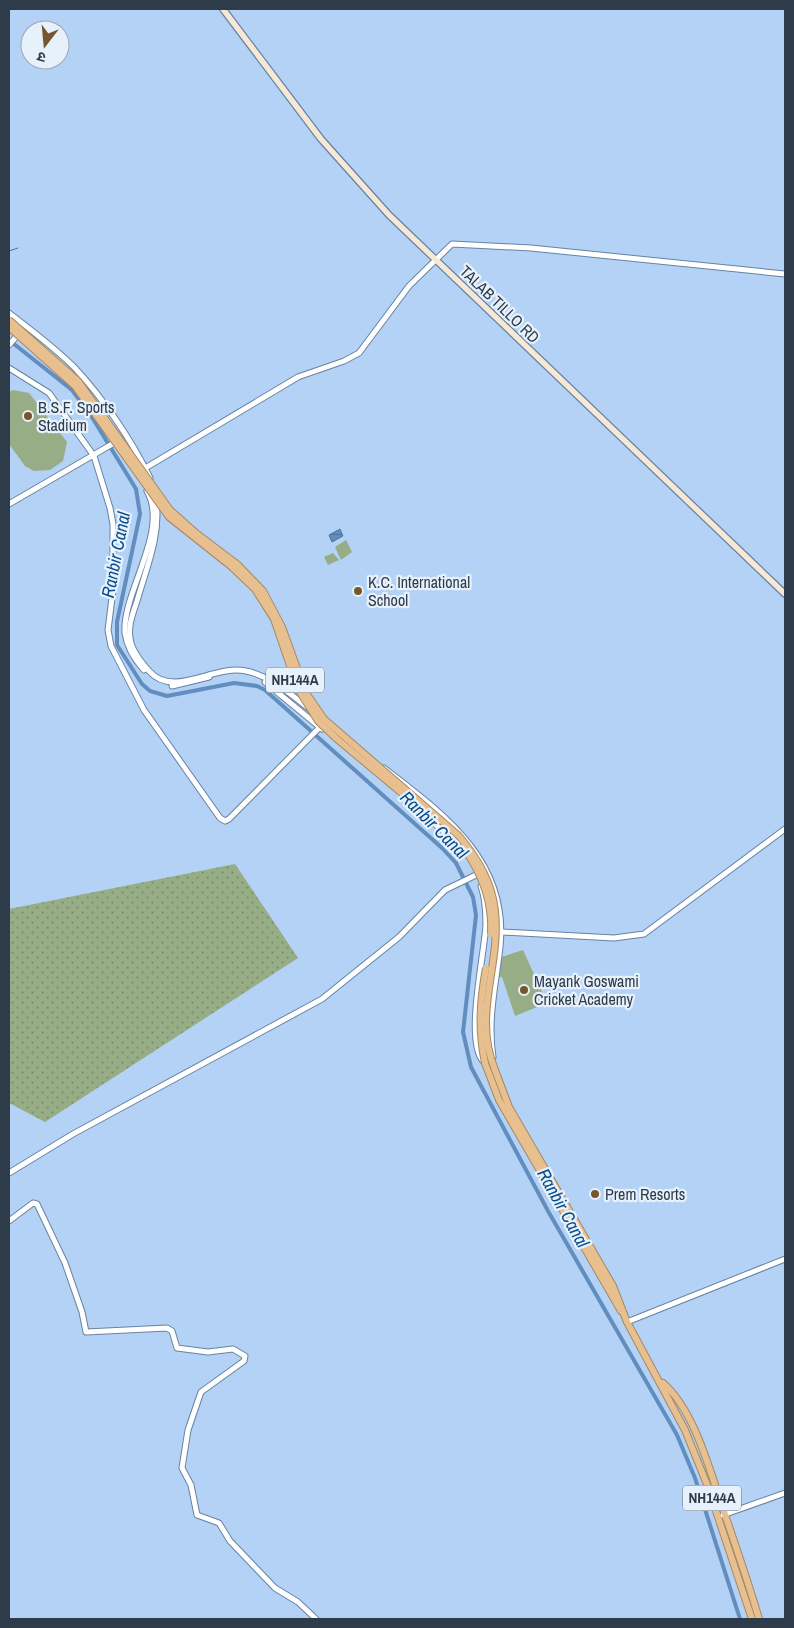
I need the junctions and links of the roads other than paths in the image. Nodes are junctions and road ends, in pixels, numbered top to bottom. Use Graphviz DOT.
graph roads {
  1 [pos="223,9"];
  2 [pos="434,260"];
  3 [pos="785,274"];
  4 [pos="9,313"];
  5 [pos="9,320"];
  6 [pos="9,327"];
  7 [pos="12,337"];
  8 [pos="9,345"];
  9 [pos="9,368"];
  10 [pos="113,444"];
  11 [pos="94,456"];
  12 [pos="145,468"];
  13 [pos="135,473"];
  14 [pos="9,504"];
  15 [pos="785,594"];
  16 [pos="318,729"];
  17 [pos="785,829"];
  18 [pos="474,876"];
  19 [pos="502,932"];
  20 [pos="485,1064"];
  21 [pos="495,1070"];
  22 [pos="9,1173"];
  23 [pos="9,1221"];
  24 [pos="785,1259"];
  25 [pos="626,1319"];
  26 [pos="659,1379"];
  27 [pos="785,1493"];
  28 [pos="725,1514"];
  29 [pos="718,1516"];
  30 [pos="316,1619"];
  31 [pos="752,1619"];
  32 [pos="759,1619"];
  1 -- 2 [label="main road, TALAB TILLO RD"];
  2 -- 3 [label="street"];
  2 -- 12 [label="street"];
  2 -- 15 [label="main road, TALAB TILLO RD"];
  4 -- 12 [label="street"];
  5 -- 21 [label="highway, NH144A, bridge"];
  6 -- 20 [label="highway, NH144A, bridge"];
  7 -- 8 [label="street"];
  7 -- 10 [label="street"];
  9 -- 11 [label="street"];
  10 -- 11 [label="street"];
  10 -- 13 [label="street"];
  11 -- 14 [label="street"];
  11 -- 16 [label="street"];
  12 -- 13 [label="street"];
  12 -- 19 [label="street"];
  13 -- 16 [label="street"];
  16 -- 18 [label="street"];
  17 -- 19 [label="street"];
  18 -- 20 [label="street"];
  18 -- 22 [label="street"];
  19 -- 21 [label="street"];
  20 -- 25 [label="highway, NH144A"];
  21 -- 25 [label="highway"];
  23 -- 30 [label="street"];
  24 -- 25 [label="street"];
  25 -- 26 [label="highway, NH144A"];
  26 -- 28 [label="highway"];
  26 -- 29 [label="highway, NH144A"];
  27 -- 28 [label="street"];
  28 -- 29 [label="street"];
  28 -- 32 [label="highway"];
  29 -- 31 [label="highway, NH144A"];
}
